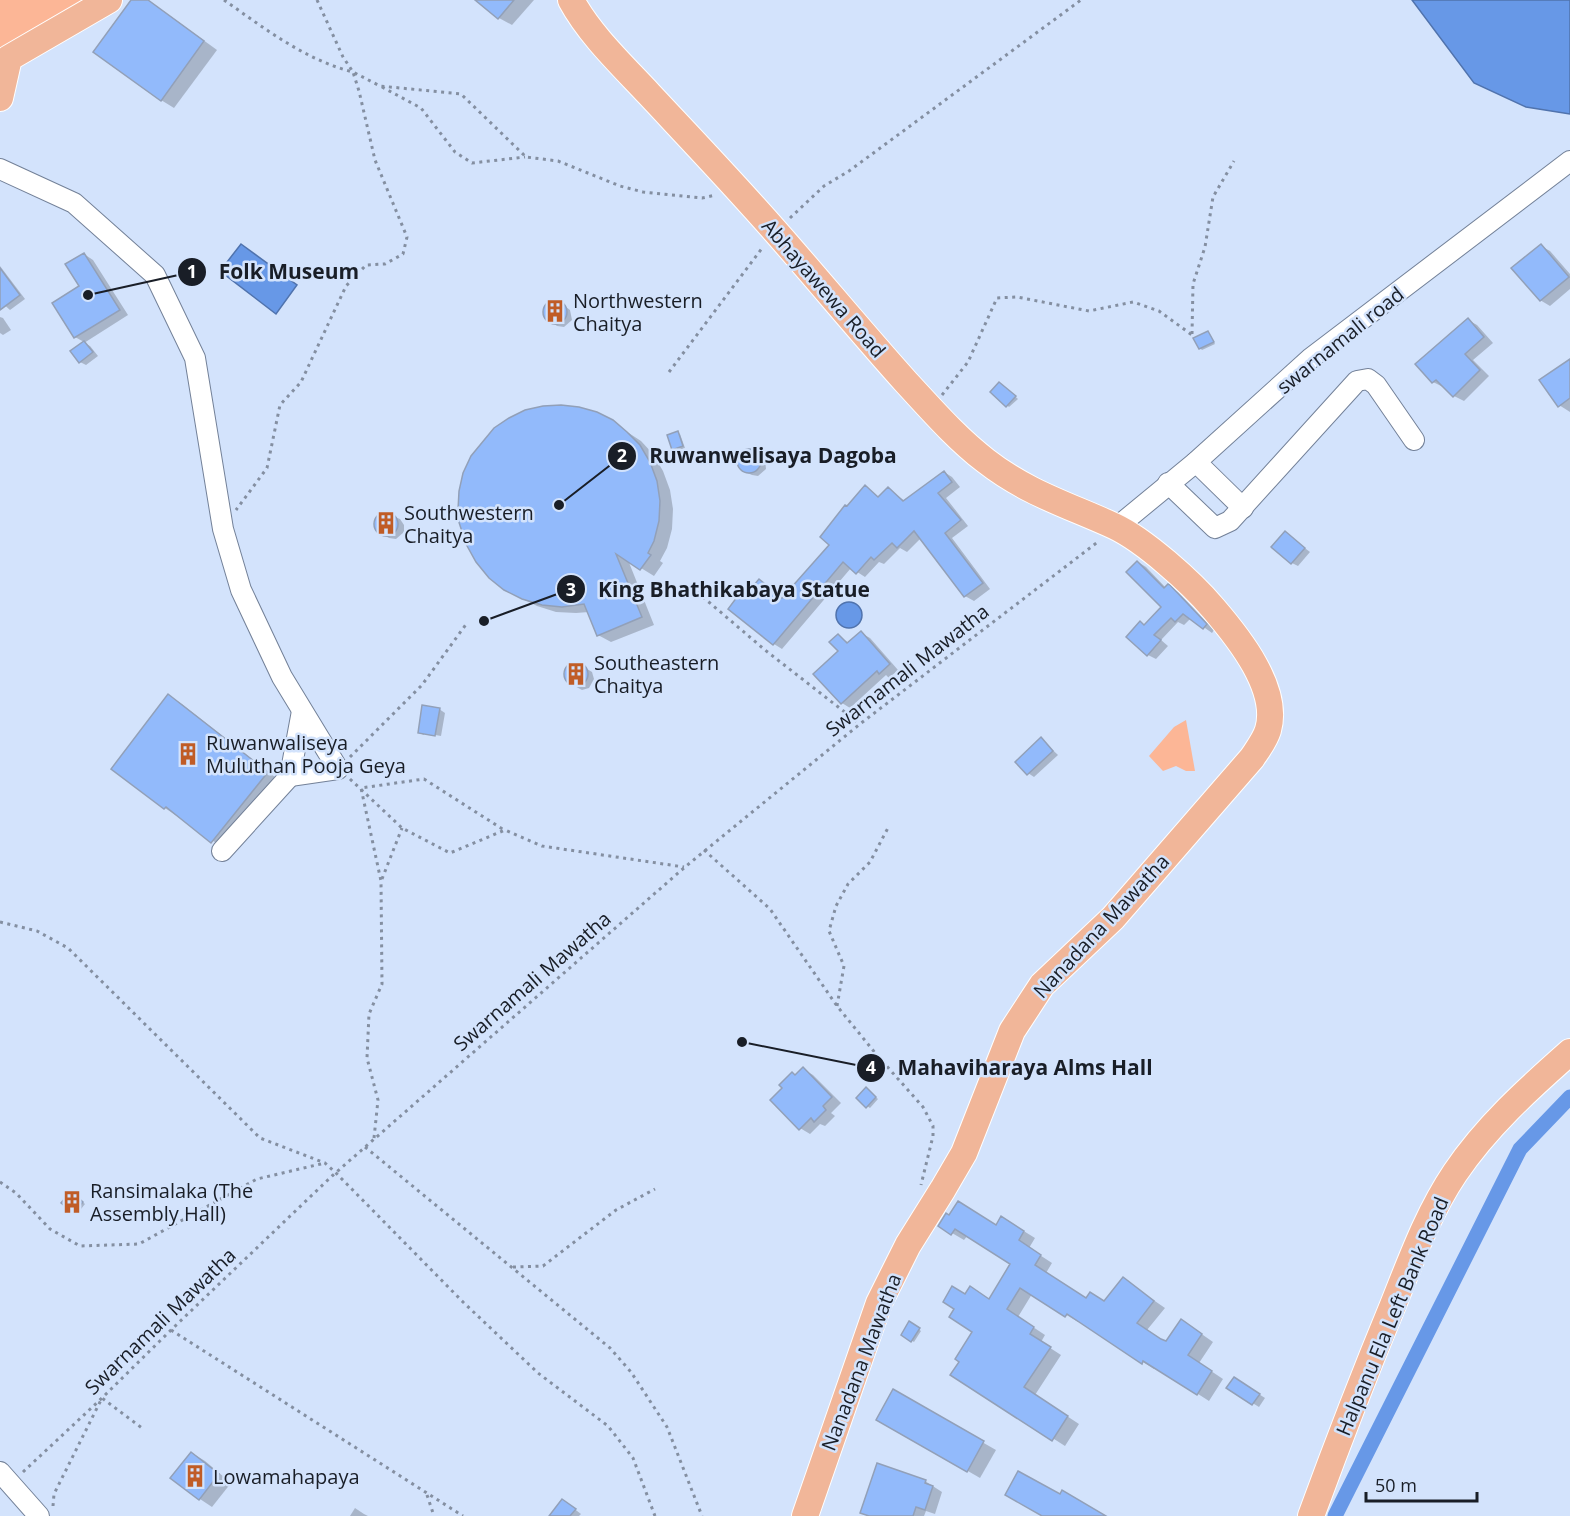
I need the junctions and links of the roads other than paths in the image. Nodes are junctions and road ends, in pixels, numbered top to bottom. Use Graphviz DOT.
graph roads {
  1 [pos="109,0"];
  2 [pos="571,0"];
  3 [pos="5,60"];
  4 [pos="0,98"];
  5 [pos="1570,161"];
  6 [pos="0,169"];
  7 [pos="1414,440"];
  8 [pos="1196,462"];
  9 [pos="1168,483"];
  10 [pos="1243,508"];
  11 [pos="1117,527"];
  12 [pos="302,711"];
  13 [pos="290,776"];
  14 [pos="222,852"];
  15 [pos="1570,1052"];
  16 [pos="5,1478"];
  17 [pos="39,1516"];
  18 [pos="805,1516"];
  19 [pos="1311,1516"];
  1 -- 3 [label="main road"];
  2 -- 11 [label="main road, Abhayawewa Road"];
  3 -- 4 [label="main road"];
  5 -- 8 [label="street, swarnamali road"];
  6 -- 12 [label="street"];
  7 -- 10 [label="street"];
  8 -- 9 [label="street, swarnamali road"];
  8 -- 10 [label="street"];
  9 -- 10 [label="street"];
  9 -- 11 [label="street, swarnamali road"];
  11 -- 18 [label="main road, Nanadana Mawatha"];
  12 -- 13 [label="street"];
  12 -- 13 [label="street"];
  13 -- 14 [label="street"];
  15 -- 19 [label="main road, Halpanu Ela Left Bank Road"];
  16 -- 17 [label="street"];
}
